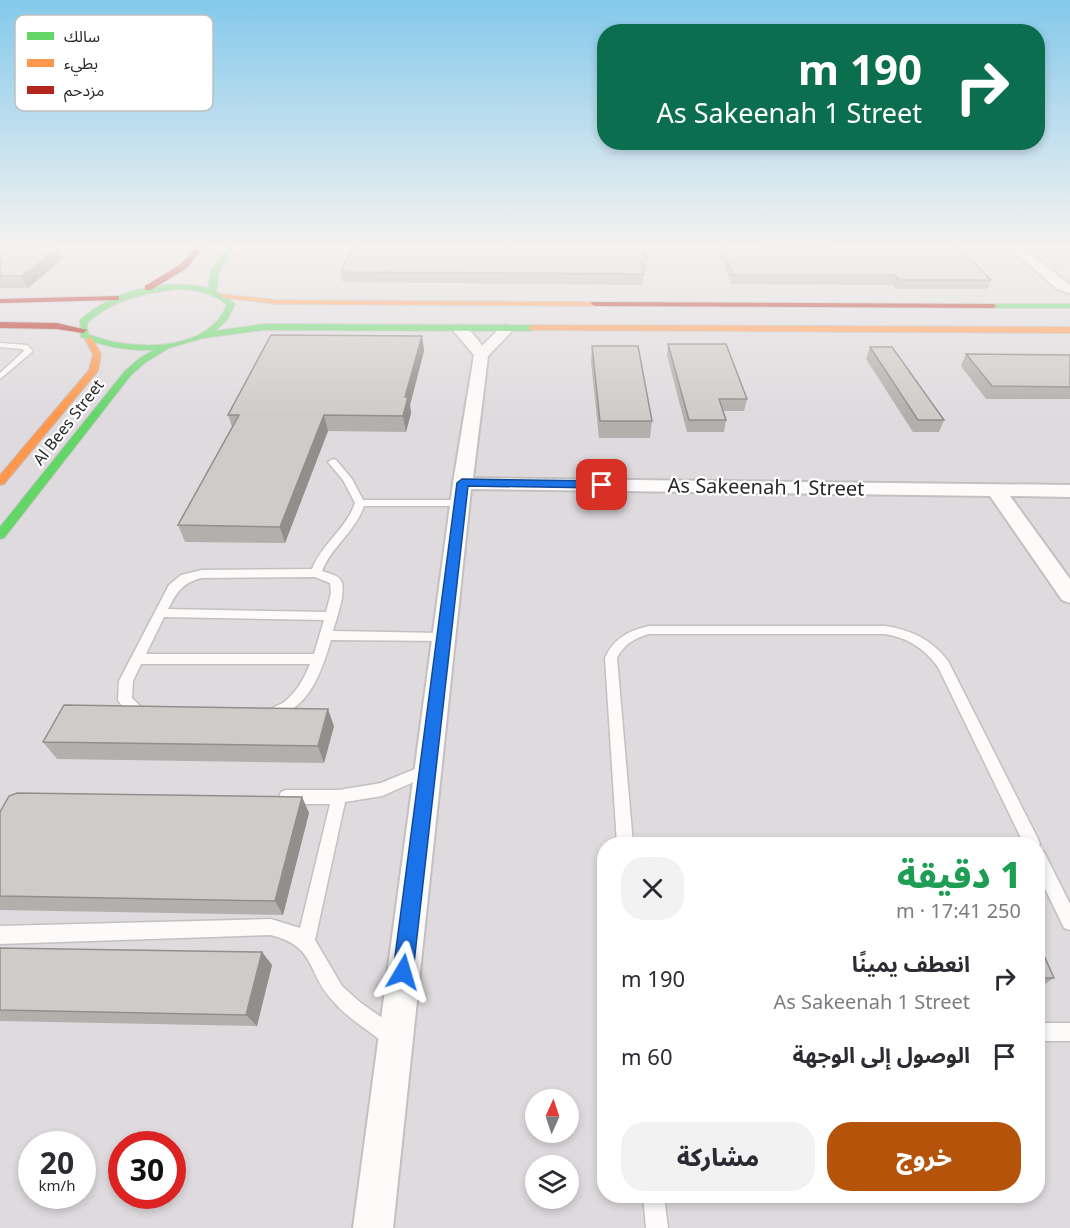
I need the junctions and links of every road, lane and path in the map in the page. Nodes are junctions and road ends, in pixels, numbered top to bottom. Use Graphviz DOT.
graph roads {
  1 [pos="114,301"];
  2 [pos="228,301"];
  3 [pos="284,301"];
  4 [pos="1056,301"];
  5 [pos="1051,306"];
  6 [pos="1070,306"];
  7 [pos="0,325"];
  8 [pos="459,329"];
  9 [pos="507,329"];
  10 [pos="1070,330"];
  11 [pos="86,335"];
  12 [pos="203,335"];
  13 [pos="174,344"];
  14 [pos="0,345"];
  15 [pos="481,355"];
  16 [pos="0,377"];
  17 [pos="18,461"];
  18 [pos="333,462"];
  19 [pos="0,468"];
  20 [pos="0,482"];
  21 [pos="996,490"];
  22 [pos="1070,491"];
  23 [pos="461,493"];
  24 [pos="360,503"];
  25 [pos="0,535"];
  26 [pos="316,573"];
  27 [pos="1070,595"];
  28 [pos="160,614"];
  29 [pos="332,616"];
  30 [pos="326,635"];
  31 [pos="443,638"];
  32 [pos="137,659"];
  33 [pos="319,659"];
  34 [pos="161,714"];
  35 [pos="263,716"];
  36 [pos="427,770"];
  37 [pos="268,797"];
  38 [pos="339,797"];
  39 [pos="624,837"];
  40 [pos="1029,837"];
  41 [pos="1045,871"];
  42 [pos="1070,922"];
  43 [pos="0,935"];
  44 [pos="306,940"];
  45 [pos="1045,1032"];
  46 [pos="1070,1032"];
  47 [pos="395,1039"];
  48 [pos="655,1203"];
  49 [pos="373,1228"];
  50 [pos="657,1228"];
  1 -- 11 [label="street"];
  2 -- 12 [label="street"];
  3 -- 5 [label="street"];
  4 -- 5 [label="street"];
  5 -- 6 [label="street"];
  7 -- 11 [label="street"];
  8 -- 9 [label="street"];
  8 -- 12 [label="street"];
  8 -- 15 [label="street"];
  9 -- 10 [label="street"];
  9 -- 15 [label="street"];
  11 -- 13 [label="street"];
  11 -- 17 [label="street, Al Bees Street"];
  12 -- 13 [label="street"];
  13 -- 25 [label="street, Al Bees Street"];
  14 -- 16 [label="lane"];
  15 -- 23 [label="street"];
  17 -- 19 [label="street"];
  17 -- 20 [label="street, Al Bees Street"];
  18 -- 24 [label="lane"];
  21 -- 22 [label="street, As Sakeenah 1 Street"];
  21 -- 23 [label="street, As Sakeenah 1 Street"];
  21 -- 27 [label="street"];
  23 -- 24 [label="lane"];
  23 -- 31 [label="street"];
  24 -- 26 [label="lane"];
  26 -- 28 [label="lane"];
  26 -- 29 [label="lane"];
  28 -- 29 [label="lane"];
  28 -- 32 [label="lane"];
  29 -- 30 [label="lane"];
  30 -- 31 [label="lane"];
  30 -- 33 [label="lane"];
  31 -- 36 [label="street"];
  32 -- 33 [label="lane"];
  32 -- 34 [label="lane"];
  33 -- 35 [label="lane"];
  36 -- 38 [label="lane"];
  36 -- 47 [label="street"];
  37 -- 38 [label="lane"];
  38 -- 44 [label="lane"];
  39 -- 40 [label="lane"];
  41 -- 42 [label="lane"];
  43 -- 44 [label="lane"];
  44 -- 47 [label="lane"];
  45 -- 46 [label="lane"];
  47 -- 49 [label="street"];
  48 -- 50 [label="lane"];
}
